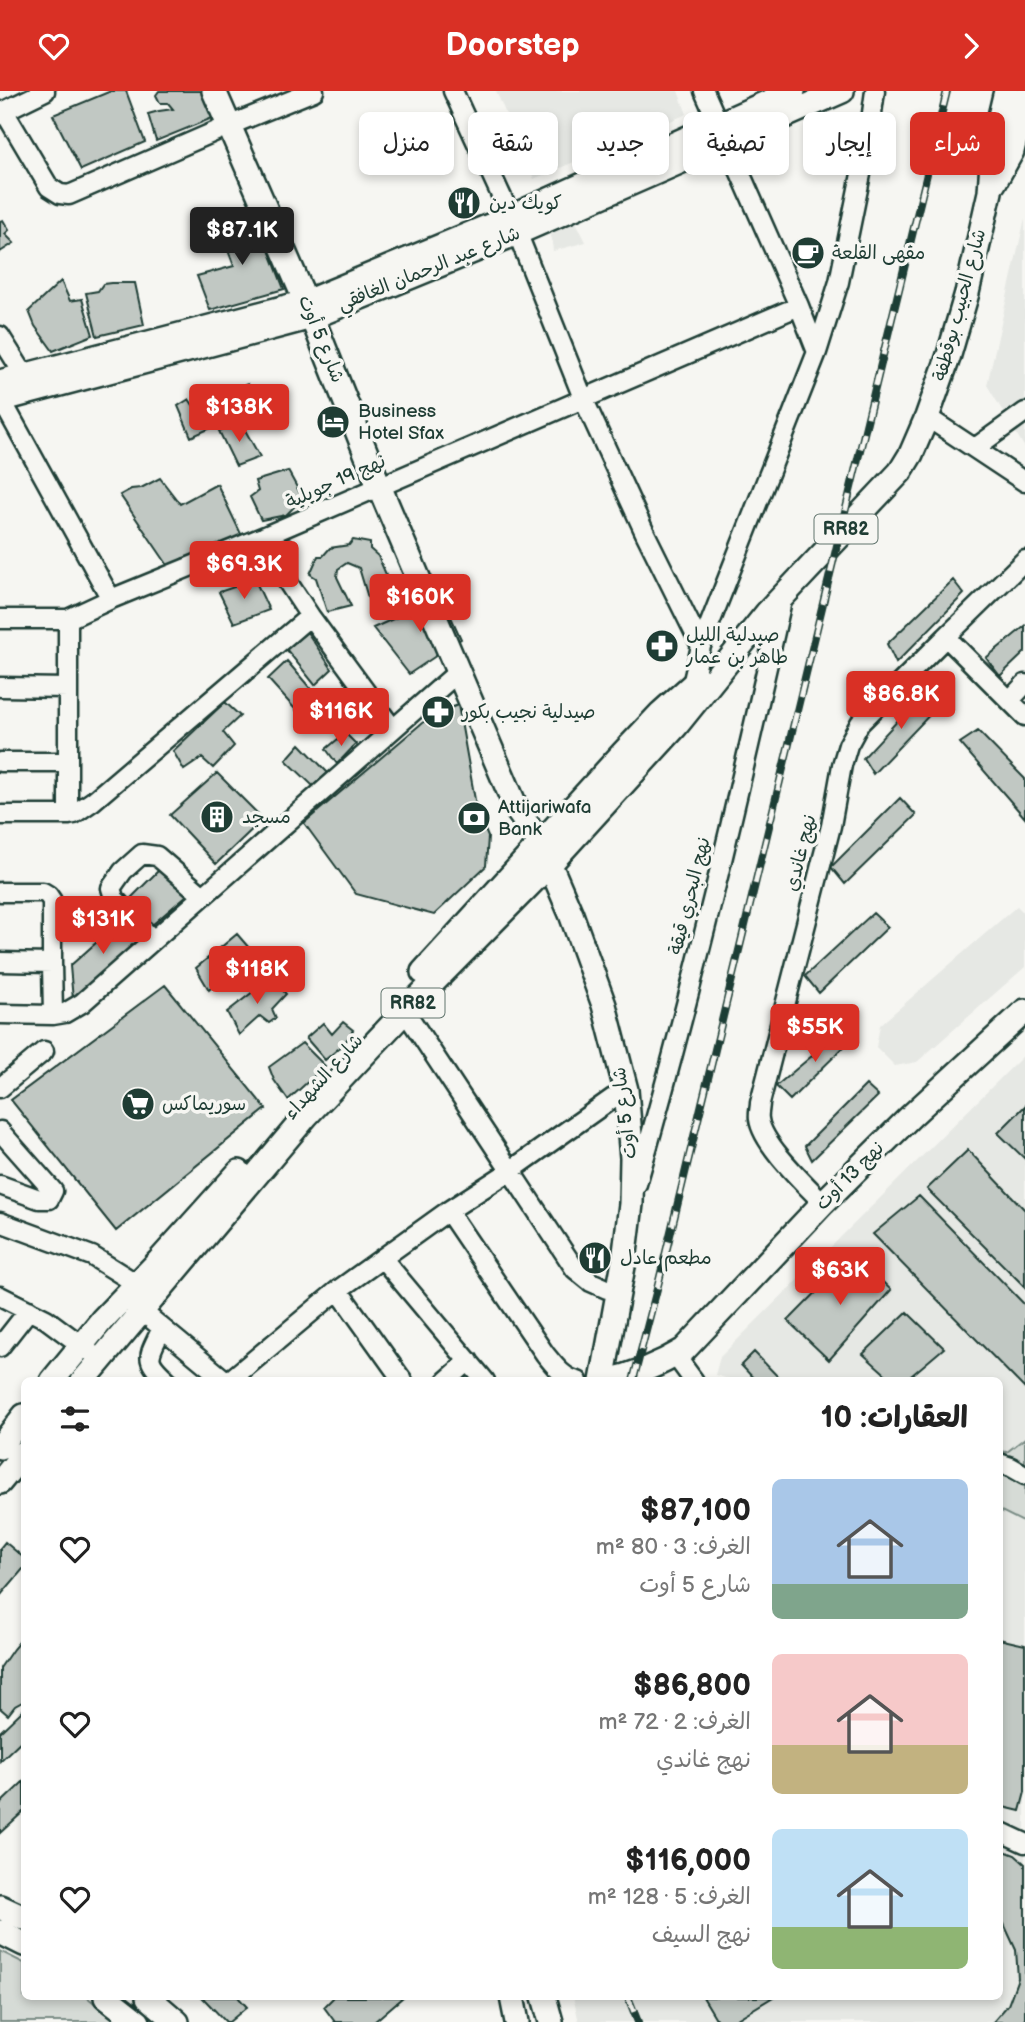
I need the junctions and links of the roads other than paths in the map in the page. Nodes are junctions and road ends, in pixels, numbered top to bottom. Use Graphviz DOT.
graph roads {
  1 [pos="45,91"];
  2 [pos="214,91"];
  3 [pos="314,91"];
  4 [pos="453,91"];
  5 [pos="704,91"];
  6 [pos="793,91"];
  7 [pos="842,91"];
  8 [pos="875,91"];
  9 [pos="1006,91"];
  10 [pos="1025,99"];
  11 [pos="2,112"];
  12 [pos="713,112"];
  13 [pos="757,112"];
  14 [pos="781,112"];
  15 [pos="228,126"];
  16 [pos="683,149"];
  17 [pos="741,175"];
  18 [pos="989,192"];
  19 [pos="514,225"];
  20 [pos="799,306"];
  21 [pos="309,309"];
  22 [pos="0,337"];
  23 [pos="817,352"];
  24 [pos="25,376"];
  25 [pos="0,394"];
  26 [pos="583,398"];
  27 [pos="1025,412"];
  28 [pos="927,418"];
  29 [pos="975,448"];
  30 [pos="1025,482"];
  31 [pos="379,486"];
  32 [pos="265,536"];
  33 [pos="1025,560"];
  34 [pos="783,596"];
  35 [pos="111,599"];
  36 [pos="310,616"];
  37 [pos="0,619"];
  38 [pos="68,619"];
  39 [pos="751,632"];
  40 [pos="946,637"];
  41 [pos="701,646"];
  42 [pos="458,672"];
  43 [pos="1025,684"];
  44 [pos="692,685"];
  45 [pos="0,687"];
  46 [pos="68,688"];
  47 [pos="1010,701"];
  48 [pos="1025,716"];
  49 [pos="393,729"];
  50 [pos="0,762"];
  51 [pos="68,762"];
  52 [pos="0,815"];
  53 [pos="68,815"];
  54 [pos="541,858"];
  55 [pos="0,892"];
  56 [pos="203,896"];
  57 [pos="153,940"];
  58 [pos="0,962"];
  59 [pos="52,963"];
  60 [pos="400,1006"];
  61 [pos="1025,1011"];
  62 [pos="0,1014"];
  63 [pos="53,1016"];
  64 [pos="44,1051"];
  65 [pos="0,1088"];
  66 [pos="613,1098"];
  67 [pos="0,1131"];
  68 [pos="510,1171"];
  69 [pos="0,1185"];
  70 [pos="822,1203"];
  71 [pos="631,1204"];
  72 [pos="448,1211"];
  73 [pos="0,1222"];
  74 [pos="383,1259"];
  75 [pos="607,1289"];
  76 [pos="338,1290"];
  77 [pos="0,1296"];
  78 [pos="139,1297"];
  79 [pos="29,1310"];
  80 [pos="162,1328"];
  81 [pos="0,1347"];
  82 [pos="90,1352"];
  83 [pos="675,1355"];
  84 [pos="469,1361"];
  85 [pos="62,1377"];
  86 [pos="84,1377"];
  87 [pos="164,1377"];
  88 [pos="222,1377"];
  89 [pos="232,1377"];
  90 [pos="400,1377"];
  91 [pos="451,1377"];
  92 [pos="482,1377"];
  93 [pos="568,1377"];
  94 [pos="592,1377"];
  95 [pos="605,1377"];
  96 [pos="624,1377"];
  97 [pos="691,1377"];
  98 [pos="21,1420"];
  99 [pos="0,1447"];
  100 [pos="21,1457"];
  101 [pos="1003,1464"];
  102 [pos="1025,1475"];
  103 [pos="0,1482"];
  104 [pos="1003,1833"];
  105 [pos="1025,1843"];
  106 [pos="0,1907"];
  107 [pos="21,1917"];
  108 [pos="0,1933"];
  109 [pos="21,1943"];
  110 [pos="110,2000"];
  111 [pos="151,2000"];
  112 [pos="513,2000"];
  113 [pos="138,2022"];
  114 [pos="177,2022"];
  115 [pos="517,2022"];
  1 -- 11 [label="street"];
  2 -- 15 [label="main road, شارع 5 أوت"];
  3 -- 15 [label="street"];
  4 -- 19 [label="street"];
  5 -- 12 [label="street"];
  6 -- 13 [label="main road, شارع عبد الرحمان الغافقي"];
  7 -- 14 [label="main road, شارع عبد الرحمان الغافقي"];
  8 -- 23 [label="street"];
  9 -- 18 [label="main road, شارع الحبيب بوقطفة / RR82"];
  10 -- 18 [label="main road, شارع الحبيب بوقطفة / RR82"];
  11 -- 15 [label="street"];
  15 -- 21 [label="main road, شارع 5 أوت"];
  16 -- 19 [label="main road, شارع عبد الرحمان الغافقي"];
  17 -- 20 [label="street"];
  18 -- 28 [label="main road, شارع الحبيب بوقطفة / RR82"];
  19 -- 21 [label="main road, شارع عبد الرحمان الغافقي"];
  19 -- 26 [label="street"];
  20 -- 23 [label="street"];
  20 -- 26 [label="street, نهج 19 جويلية"];
  21 -- 24 [label="main road, شارع عبد الرحمان الغافقي"];
  21 -- 25 [label="main road, شارع عبد الرحمان الغافقي"];
  21 -- 31 [label="main road, شارع 5 أوت"];
  22 -- 24 [label="street"];
  23 -- 41 [label="street"];
  24 -- 25 [label="main road, شارع عبد الرحمان الغافقي"];
  25 -- 35 [label="street"];
  26 -- 31 [label="street, نهج 19 جويلية"];
  26 -- 41 [label="street"];
  27 -- 29 [label="street"];
  28 -- 29 [label="street"];
  28 -- 34 [label="main road, شارع الشهداء / RR82"];
  29 -- 30 [label="street"];
  31 -- 32 [label="street, نهج 19 جويلية"];
  31 -- 42 [label="main road, شارع 5 أوت"];
  32 -- 35 [label="street, نهج 19 جويلية"];
  32 -- 36 [label="street"];
  33 -- 40 [label="street, نهج غاندي"];
  34 -- 39 [label="main road, شارع الشهداء / RR82"];
  34 -- 71 [label="street, نهج البحري قيقة"];
  35 -- 38 [label="street, نهج 19 جويلية"];
  36 -- 49 [label="street"];
  36 -- 53 [label="street"];
  37 -- 38 [label="street, نهج 19 جويلية"];
  38 -- 46 [label="street"];
  39 -- 44 [label="main road, شارع الشهداء / RR82"];
  39 -- 54 [label="main road, شارع الشهداء / RR82"];
  40 -- 47 [label="street"];
  40 -- 70 [label="street, نهج غاندي"];
  41 -- 44 [label="street"];
  42 -- 49 [label="street"];
  42 -- 54 [label="main road, شارع 5 أوت"];
  43 -- 47 [label="street"];
  44 -- 54 [label="main road, شارع الشهداء / RR82"];
  45 -- 46 [label="street"];
  46 -- 51 [label="street"];
  47 -- 48 [label="street"];
  49 -- 56 [label="street"];
  50 -- 51 [label="street"];
  51 -- 53 [label="street"];
  52 -- 53 [label="street"];
  54 -- 60 [label="main road, شارع الشهداء / RR82"];
  54 -- 66 [label="main road, شارع 5 أوت"];
  54 -- 71 [label="main road, شارع 5 أوت"];
  55 -- 59 [label="street"];
  56 -- 57 [label="street"];
  56 -- 57 [label="street"];
  57 -- 63 [label="street"];
  58 -- 59 [label="street"];
  59 -- 63 [label="street"];
  60 -- 68 [label="street"];
  60 -- 78 [label="main road, شارع الشهداء / RR82"];
  61 -- 70 [label="main road, نهج 13 أوت"];
  62 -- 63 [label="street"];
  64 -- 65 [label="street"];
  66 -- 68 [label="street"];
  66 -- 75 [label="main road, شارع 5 أوت"];
  67 -- 69 [label="street"];
  68 -- 72 [label="street"];
  68 -- 75 [label="street"];
  70 -- 83 [label="main road, نهج 13 أوت"];
  71 -- 95 [label="main road, شارع 5 أوت"];
  72 -- 74 [label="street"];
  72 -- 93 [label="street"];
  73 -- 78 [label="street"];
  74 -- 76 [label="street"];
  74 -- 84 [label="street"];
  75 -- 94 [label="main road, شارع 5 أوت"];
  76 -- 89 [label="street"];
  76 -- 90 [label="street"];
  77 -- 79 [label="street"];
  78 -- 80 [label="street"];
  78 -- 82 [label="main road, شارع الشهداء / RR82"];
  79 -- 81 [label="street"];
  79 -- 82 [label="street"];
  80 -- 87 [label="street"];
  80 -- 88 [label="street"];
  82 -- 85 [label="main road, شارع الشهداء / RR82"];
  82 -- 86 [label="main road, شارع الشهداء / RR82"];
  83 -- 96 [label="main road, نهج 13 أوت"];
  83 -- 97 [label="street"];
  84 -- 91 [label="street"];
  84 -- 92 [label="street"];
  98 -- 99 [label="main road"];
  100 -- 103 [label="main road"];
  101 -- 102 [label="street"];
  104 -- 105 [label="street"];
  106 -- 107 [label="main road"];
  108 -- 109 [label="main road"];
  110 -- 113 [label="main road"];
  111 -- 114 [label="main road"];
  112 -- 115 [label="main road"];
}
